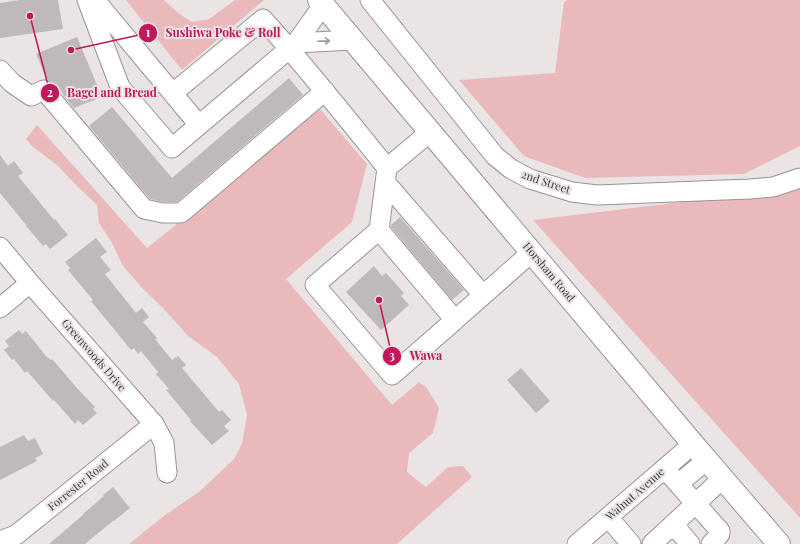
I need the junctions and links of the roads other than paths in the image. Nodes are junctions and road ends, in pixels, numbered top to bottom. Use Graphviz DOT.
graph roads {
  1 [pos="87,0"];
  2 [pos="95,0"];
  3 [pos="370,0"];
  4 [pos="321,3"];
  5 [pos="352,40"];
  6 [pos="292,46"];
  7 [pos="0,70"];
  8 [pos="325,91"];
  9 [pos="173,93"];
  10 [pos="199,125"];
  11 [pos="430,132"];
  12 [pos="386,175"];
  13 [pos="800,178"];
  14 [pos="379,230"];
  15 [pos="0,247"];
  16 [pos="532,252"];
  17 [pos="30,284"];
  18 [pos="483,295"];
  19 [pos="0,308"];
  20 [pos="455,320"];
  21 [pos="154,424"];
  22 [pos="693,444"];
  23 [pos="707,460"];
  24 [pos="664,469"];
  25 [pos="168,473"];
  26 [pos="723,478"];
  27 [pos="678,484"];
  28 [pos="695,504"];
  29 [pos="608,517"];
  30 [pos="673,524"];
  31 [pos="0,541"];
  32 [pos="625,542"];
  33 [pos="577,544"];
  34 [pos="652,544"];
  35 [pos="690,544"];
  36 [pos="711,544"];
  37 [pos="779,544"];
  1 -- 10 [label="street"];
  2 -- 9 [label="street"];
  3 -- 13 [label="street, 2nd Street"];
  4 -- 5 [label="main road, Horsham Road"];
  4 -- 6 [label="street"];
  6 -- 5 [label="street, one-way"];
  5 -- 11 [label="main road, Horsham Road"];
  6 -- 8 [label="street"];
  6 -- 9 [label="street"];
  6 -- 10 [label="street"];
  7 -- 8 [label="street"];
  8 -- 12 [label="street"];
  9 -- 10 [label="street"];
  11 -- 12 [label="street"];
  11 -- 16 [label="main road, Horsham Road"];
  12 -- 14 [label="street"];
  12 -- 18 [label="street"];
  14 -- 20 [label="street"];
  14 -- 20 [label="street"];
  15 -- 17 [label="street, Greenwoods Drive"];
  16 -- 18 [label="street"];
  16 -- 22 [label="main road, Horsham Road"];
  17 -- 19 [label="street"];
  17 -- 21 [label="street, Greenwoods Drive"];
  18 -- 20 [label="street"];
  21 -- 25 [label="street, Greenwoods Drive"];
  21 -- 31 [label="street, Forrester Road"];
  22 -- 23 [label="main road, Horsham Road"];
  22 -- 24 [label="street, Walnut Avenue"];
  23 -- 26 [label="main road, Horsham Road"];
  23 -- 27 [label="street"];
  24 -- 27 [label="street"];
  24 -- 29 [label="street, Walnut Avenue"];
  26 -- 28 [label="street"];
  26 -- 37 [label="main road, Horsham Road"];
  27 -- 28 [label="street"];
  28 -- 30 [label="street"];
  28 -- 36 [label="street"];
  29 -- 32 [label="street"];
  29 -- 33 [label="street, Walnut Avenue"];
  30 -- 34 [label="street"];
  30 -- 35 [label="street"];
}
